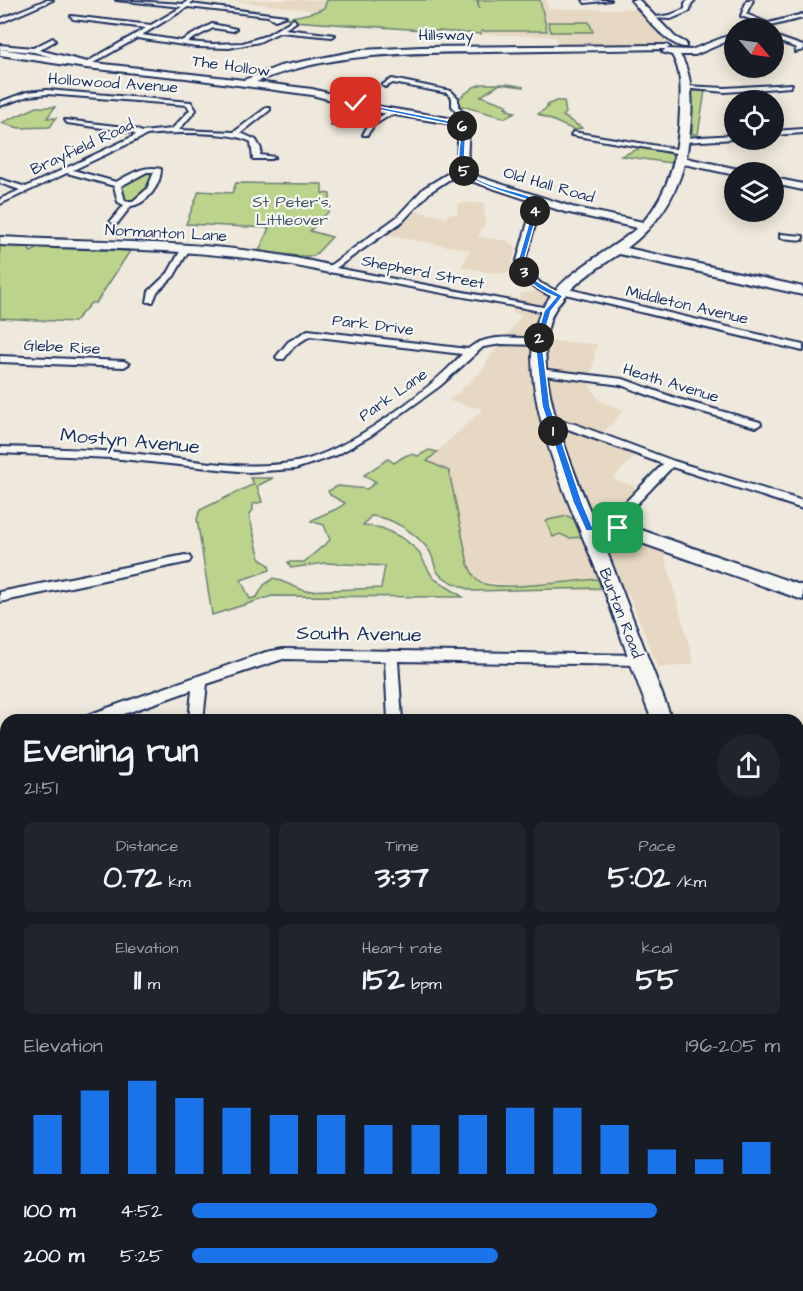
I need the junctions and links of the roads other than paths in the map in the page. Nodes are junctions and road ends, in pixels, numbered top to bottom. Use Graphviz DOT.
graph roads {
  1 [pos="50,0"];
  2 [pos="119,0"];
  3 [pos="608,0"];
  4 [pos="634,0"];
  5 [pos="750,0"];
  6 [pos="585,1"];
  7 [pos="679,2"];
  8 [pos="690,2"];
  9 [pos="188,4"];
  10 [pos="270,15"];
  11 [pos="803,16"];
  12 [pos="74,17"];
  13 [pos="652,18"];
  14 [pos="750,18"];
  15 [pos="0,21"];
  16 [pos="294,21"];
  17 [pos="784,21"];
  18 [pos="152,27"];
  19 [pos="233,29"];
  20 [pos="279,30"];
  21 [pos="332,35"];
  22 [pos="136,36"];
  23 [pos="724,39"];
  24 [pos="53,40"];
  25 [pos="183,42"];
  26 [pos="784,42"];
  27 [pos="0,47"];
  28 [pos="670,47"];
  29 [pos="690,48"];
  30 [pos="801,49"];
  31 [pos="34,50"];
  32 [pos="0,52"];
  33 [pos="87,65"];
  34 [pos="683,66"];
  35 [pos="245,83"];
  36 [pos="790,85"];
  37 [pos="385,86"];
  38 [pos="685,88"];
  39 [pos="1,103"];
  40 [pos="356,103"];
  41 [pos="268,109"];
  42 [pos="392,112"];
  43 [pos="67,121"];
  44 [pos="455,122"];
  45 [pos="334,124"];
  46 [pos="174,131"];
  47 [pos="803,131"];
  48 [pos="784,132"];
  49 [pos="141,134"];
  50 [pos="236,134"];
  51 [pos="365,134"];
  52 [pos="573,134"];
  53 [pos="724,138"];
  54 [pos="683,147"];
  55 [pos="271,158"];
  56 [pos="724,166"];
  57 [pos="462,167"];
  58 [pos="66,170"];
  59 [pos="447,176"];
  60 [pos="475,178"];
  61 [pos="0,181"];
  62 [pos="784,183"];
  63 [pos="117,185"];
  64 [pos="803,188"];
  65 [pos="26,189"];
  66 [pos="538,201"];
  67 [pos="0,202"];
  68 [pos="128,205"];
  69 [pos="114,222"];
  70 [pos="645,226"];
  71 [pos="783,236"];
  72 [pos="803,238"];
  73 [pos="0,241"];
  74 [pos="615,249"];
  75 [pos="185,250"];
  76 [pos="329,269"];
  77 [pos="803,291"];
  78 [pos="562,293"];
  79 [pos="150,300"];
  80 [pos="548,311"];
  81 [pos="538,342"];
  82 [pos="803,348"];
  83 [pos="470,352"];
  84 [pos="281,357"];
  85 [pos="0,359"];
  86 [pos="123,364"];
  87 [pos="540,372"];
  88 [pos="550,422"];
  89 [pos="756,424"];
  90 [pos="0,450"];
  91 [pos="670,463"];
  92 [pos="257,467"];
  93 [pos="803,505"];
  94 [pos="599,528"];
  95 [pos="185,559"];
  96 [pos="803,593"];
  97 [pos="0,597"];
  98 [pos="391,655"];
  99 [pos="639,660"];
  100 [pos="200,681"];
  101 [pos="107,714"];
  102 [pos="197,714"];
  103 [pos="395,714"];
  104 [pos="660,714"];
  1 -- 15 [label="street"];
  2 -- 9 [label="street"];
  3 -- 6 [label="street"];
  4 -- 13 [label="street"];
  5 -- 14 [label="street"];
  7 -- 8 [label="street"];
  8 -- 13 [label="street"];
  9 -- 10 [label="street"];
  9 -- 18 [label="street"];
  11 -- 17 [label="street"];
  12 -- 18 [label="street"];
  13 -- 28 [label="street"];
  16 -- 20 [label="street"];
  18 -- 22 [label="street"];
  19 -- 25 [label="street"];
  20 -- 21 [label="street"];
  20 -- 25 [label="street"];
  22 -- 25 [label="street"];
  22 -- 33 [label="street"];
  23 -- 29 [label="street"];
  24 -- 31 [label="street"];
  26 -- 30 [label="street"];
  27 -- 31 [label="street"];
  28 -- 29 [label="street"];
  28 -- 29 [label="street"];
  28 -- 34 [label="street, Burton Road"];
  28 -- 35 [label="street, Hillsway"];
  29 -- 34 [label="street"];
  31 -- 33 [label="street"];
  32 -- 33 [label="street, The Hollow"];
  33 -- 35 [label="street, The Hollow"];
  34 -- 38 [label="street, Burton Road"];
  35 -- 40 [label="street, The Hollow"];
  36 -- 38 [label="street"];
  37 -- 44 [label="street"];
  38 -- 54 [label="street, Burton Road"];
  39 -- 46 [label="street, Hollowood Avenue"];
  40 -- 42 [label="street, The Hollow"];
  40 -- 45 [label="street"];
  41 -- 50 [label="street"];
  42 -- 44 [label="street, The Hollow"];
  42 -- 51 [label="street"];
  43 -- 49 [label="street"];
  44 -- 57 [label="street"];
  46 -- 49 [label="street, Brayfield Road"];
  46 -- 50 [label="street, Brayfield Road"];
  47 -- 48 [label="street"];
  49 -- 58 [label="street, Brayfield Road"];
  50 -- 55 [label="street"];
  52 -- 54 [label="street"];
  53 -- 54 [label="street"];
  54 -- 56 [label="street"];
  54 -- 70 [label="street, Burton Road"];
  57 -- 59 [label="street"];
  57 -- 60 [label="street, Old Hall Road"];
  58 -- 63 [label="street"];
  58 -- 65 [label="street, Brayfield Road"];
  59 -- 60 [label="street"];
  59 -- 76 [label="street"];
  60 -- 66 [label="street, Old Hall Road"];
  61 -- 65 [label="street"];
  62 -- 64 [label="street"];
  63 -- 68 [label="street"];
  63 -- 68 [label="street"];
  65 -- 67 [label="street, Brayfield Road"];
  66 -- 70 [label="street, Old Hall Road"];
  66 -- 78 [label="street, Middleton Avenue"];
  68 -- 69 [label="street"];
  70 -- 74 [label="street, Burton Road"];
  71 -- 72 [label="street"];
  73 -- 75 [label="street, Normanton Lane"];
  74 -- 77 [label="street"];
  74 -- 78 [label="street, Burton Road"];
  75 -- 76 [label="street, Normanton Lane"];
  75 -- 79 [label="street"];
  76 -- 80 [label="street, Shepherd Street"];
  78 -- 80 [label="street, Burton Road"];
  78 -- 82 [label="street, Middleton Avenue"];
  80 -- 81 [label="street, Burton Road"];
  81 -- 83 [label="street, Park Lane"];
  81 -- 87 [label="street, Burton Road"];
  83 -- 84 [label="street, Park Drive"];
  83 -- 92 [label="street, Park Lane"];
  85 -- 86 [label="street, Glebe Rise"];
  87 -- 88 [label="street, Burton Road"];
  87 -- 89 [label="street, Heath Avenue"];
  88 -- 91 [label="street"];
  88 -- 94 [label="street, Burton Road"];
  90 -- 92 [label="street, Mostyn Avenue"];
  91 -- 93 [label="street"];
  91 -- 94 [label="street"];
  94 -- 96 [label="street"];
  94 -- 99 [label="street, Burton Road"];
  95 -- 97 [label="street"];
  98 -- 99 [label="street, South Avenue"];
  98 -- 100 [label="street, South Avenue"];
  98 -- 103 [label="street"];
  99 -- 104 [label="street, Burton Road"];
  100 -- 101 [label="street, South Avenue"];
  100 -- 102 [label="street"];
}
